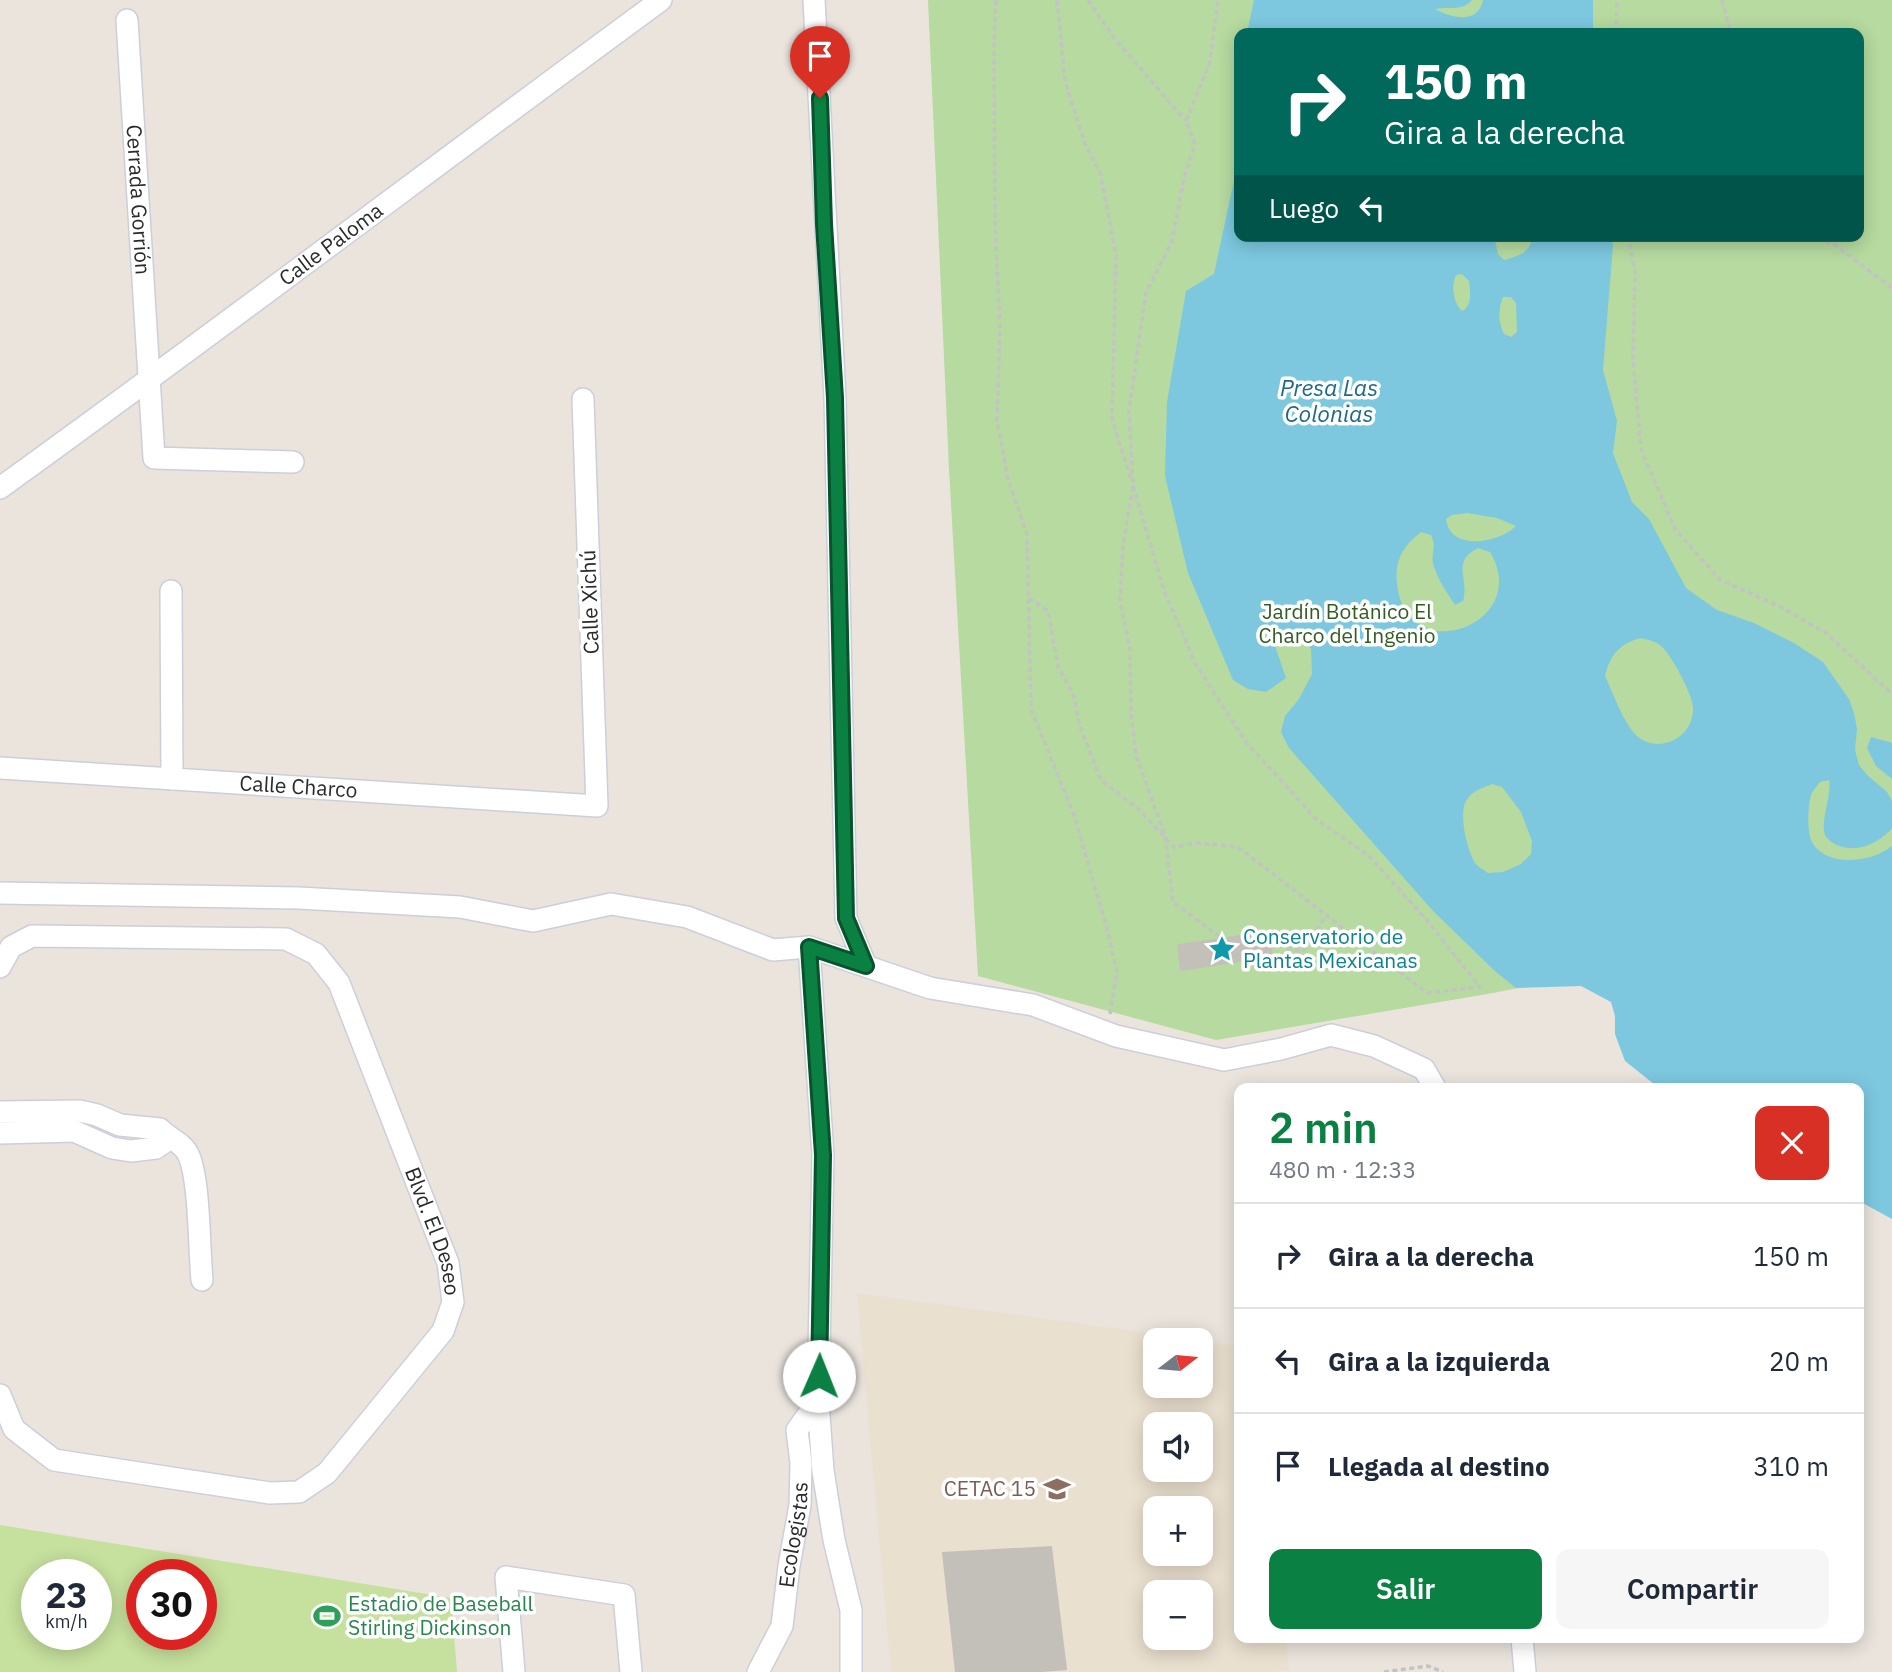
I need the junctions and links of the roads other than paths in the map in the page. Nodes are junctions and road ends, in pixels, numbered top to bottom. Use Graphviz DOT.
graph roads {
  1 [pos="661,0"];
  2 [pos="814,0"];
  3 [pos="127,20"];
  4 [pos="150,379"];
  5 [pos="583,399"];
  6 [pos="293,463"];
  7 [pos="0,488"];
  8 [pos="171,591"];
  9 [pos="0,768"];
  10 [pos="172,779"];
  11 [pos="597,806"];
  12 [pos="0,892"];
  13 [pos="809,947"];
  14 [pos="866,966"];
  15 [pos="0,967"];
  16 [pos="1433,1083"];
  17 [pos="0,1112"];
  18 [pos="0,1133"];
  19 [pos="169,1139"];
  20 [pos="202,1280"];
  21 [pos="0,1395"];
  22 [pos="818,1401"];
  23 [pos="1522,1643"];
  24 [pos="514,1672"];
  25 [pos="631,1672"];
  26 [pos="758,1672"];
  27 [pos="851,1672"];
  28 [pos="1525,1672"];
  1 -- 4 [label="street, Calle Paloma"];
  2 -- 14 [label="street"];
  3 -- 4 [label="street, Cerrada Gorrión"];
  4 -- 6 [label="street, Cerrada Gorrión"];
  4 -- 7 [label="street, Calle Paloma"];
  5 -- 11 [label="street, Calle Xichú"];
  8 -- 10 [label="street"];
  9 -- 10 [label="street, Calle Charco"];
  10 -- 11 [label="street, Calle Charco"];
  12 -- 13 [label="street"];
  13 -- 14 [label="street"];
  13 -- 22 [label="street"];
  14 -- 16 [label="street"];
  15 -- 21 [label="street, Blvd. El Deseo"];
  17 -- 19 [label="street"];
  18 -- 19 [label="street"];
  19 -- 20 [label="street"];
  22 -- 26 [label="street, Ecologistas"];
  22 -- 27 [label="street"];
  23 -- 28 [label="street"];
  24 -- 25 [label="street"];
}
